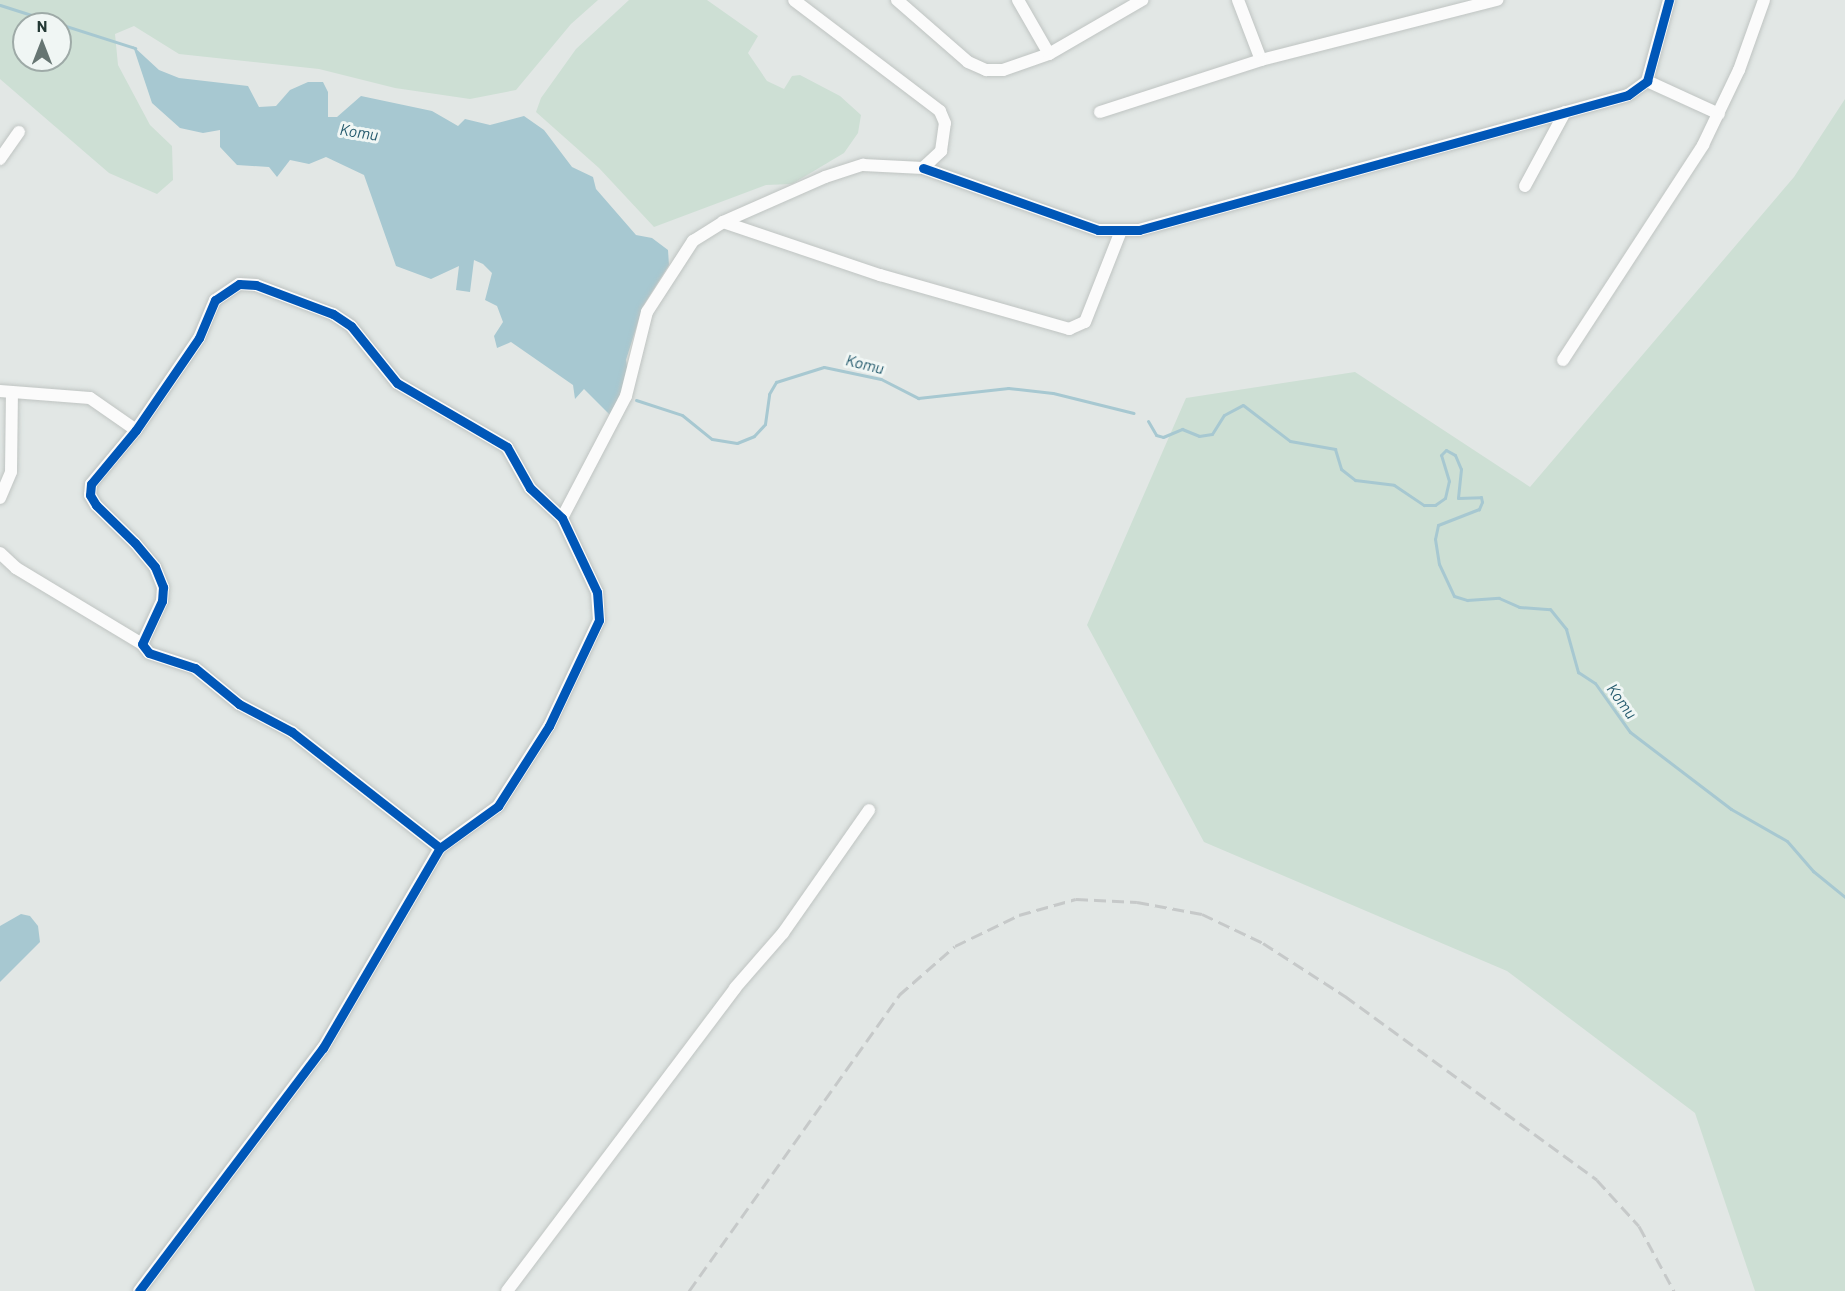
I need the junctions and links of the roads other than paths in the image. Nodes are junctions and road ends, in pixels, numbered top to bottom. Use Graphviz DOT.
graph roads {
  1 [pos="794,0"];
  2 [pos="897,0"];
  3 [pos="1018,0"];
  4 [pos="1142,0"];
  5 [pos="1238,0"];
  6 [pos="1497,0"];
  7 [pos="1669,0"];
  8 [pos="1764,0"];
  9 [pos="1049,54"];
  10 [pos="1262,60"];
  11 [pos="1647,81"];
  12 [pos="1100,112"];
  13 [pos="1565,112"];
  14 [pos="1719,114"];
  15 [pos="19,132"];
  16 [pos="0,159"];
  17 [pos="923,168"];
  18 [pos="1525,186"];
  19 [pos="723,222"];
  20 [pos="1120,233"];
  21 [pos="1563,360"];
  22 [pos="6,393"];
  23 [pos="136,430"];
  24 [pos="0,498"];
  25 [pos="562,518"];
  26 [pos="0,553"];
  27 [pos="142,644"];
  28 [pos="869,810"];
  29 [pos="440,848"];
  30 [pos="139,1291"];
  31 [pos="507,1291"];
  1 -- 17 [label="street"];
  2 -- 9 [label="street"];
  3 -- 9 [label="street"];
  4 -- 9 [label="street"];
  5 -- 10 [label="street"];
  6 -- 10 [label="street"];
  7 -- 11 [label="street"];
  8 -- 14 [label="street"];
  10 -- 12 [label="street"];
  11 -- 13 [label="street"];
  11 -- 14 [label="street"];
  13 -- 18 [label="street"];
  13 -- 20 [label="street"];
  14 -- 21 [label="street"];
  15 -- 16 [label="street"];
  17 -- 19 [label="street"];
  17 -- 20 [label="street"];
  19 -- 20 [label="street"];
  19 -- 25 [label="street"];
  22 -- 23 [label="street"];
  22 -- 24 [label="street"];
  23 -- 25 [label="street"];
  23 -- 27 [label="street"];
  25 -- 29 [label="street"];
  26 -- 27 [label="street"];
  27 -- 29 [label="street"];
  28 -- 31 [label="street"];
  29 -- 30 [label="street"];
}
